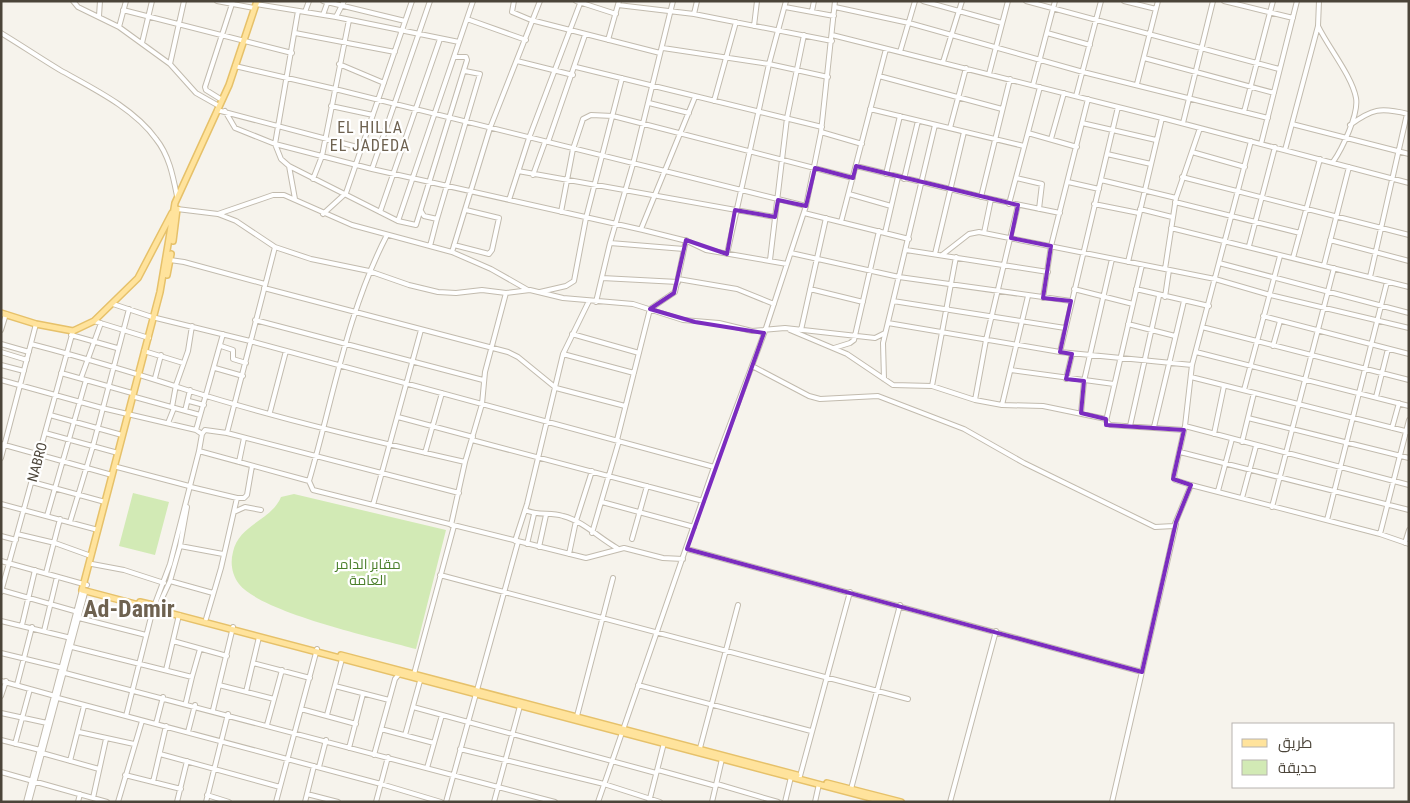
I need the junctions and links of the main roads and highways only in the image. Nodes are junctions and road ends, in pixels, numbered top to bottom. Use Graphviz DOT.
graph roads {
  1 [pos="256,4"];
  2 [pos="176,210"];
  3 [pos="161,292"];
  4 [pos="4,314"];
  5 [pos="129,414"];
  6 [pos="85,588"];
  7 [pos="156,607"];
  8 [pos="233,628"];
  9 [pos="317,651"];
  10 [pos="400,673"];
  11 [pos="475,693"];
  12 [pos="622,730"];
  13 [pos="885,802"];
  14 [pos="901,802"];
  1 -- 2 [label="main road"];
  2 -- 3 [label="main road"];
  2 -- 3 [label="main road"];
  2 -- 4 [label="main road"];
  3 -- 5 [label="main road"];
  5 -- 6 [label="main road"];
  5 -- 6 [label="main road"];
  6 -- 7 [label="main road"];
  7 -- 8 [label="main road"];
  7 -- 8 [label="main road"];
  8 -- 9 [label="main road"];
  8 -- 9 [label="main road"];
  9 -- 10 [label="main road"];
  9 -- 10 [label="main road"];
  10 -- 11 [label="main road"];
  10 -- 11 [label="main road"];
  11 -- 12 [label="main road"];
  11 -- 12 [label="main road"];
  12 -- 13 [label="main road"];
  12 -- 14 [label="main road"];
}
